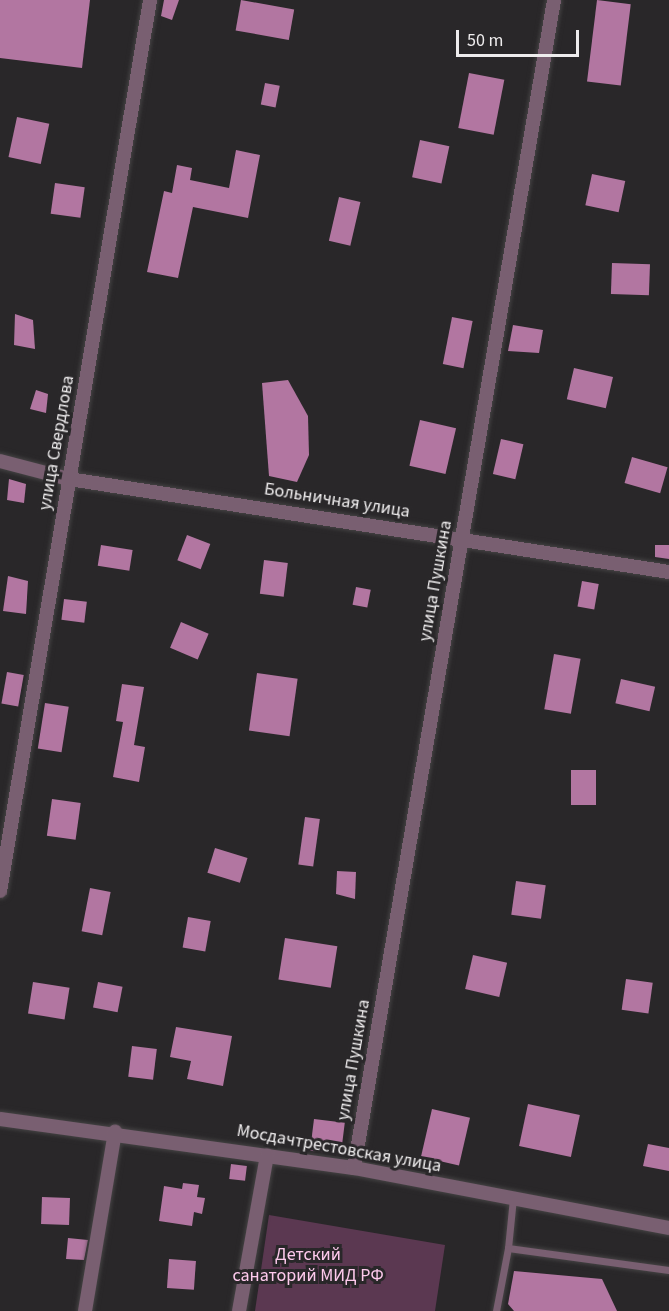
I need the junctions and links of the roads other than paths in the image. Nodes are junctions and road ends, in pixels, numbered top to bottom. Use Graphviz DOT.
graph roads {
  1 [pos="150,0"];
  2 [pos="554,0"];
  3 [pos="0,461"];
  4 [pos="69,479"];
  5 [pos="461,538"];
  6 [pos="669,572"];
  7 [pos="0,891"];
  8 [pos="0,1119"];
  9 [pos="115,1131"];
  10 [pos="267,1155"];
  11 [pos="354,1168"];
  12 [pos="513,1198"];
  13 [pos="669,1228"];
  14 [pos="508,1248"];
  15 [pos="669,1270"];
  16 [pos="85,1311"];
  17 [pos="239,1311"];
  18 [pos="496,1311"];
  1 -- 4 [label="street, улица Свердлова"];
  2 -- 5 [label="street, улица Пушкина"];
  3 -- 4 [label="street, Больничная улица"];
  4 -- 5 [label="street, Больничная улица"];
  4 -- 7 [label="street, улица Свердлова"];
  5 -- 6 [label="street, Больничная улица"];
  5 -- 11 [label="street, улица Пушкина"];
  8 -- 9 [label="street, Мосдачтрестовская улица"];
  9 -- 10 [label="street, Мосдачтрестовская улица"];
  9 -- 16 [label="street"];
  10 -- 11 [label="street, Мосдачтрестовская улица"];
  10 -- 17 [label="street"];
  11 -- 12 [label="street, Мосдачтрестовская улица"];
  12 -- 13 [label="street, Мосдачтрестовская улица"];
  12 -- 14 [label="lane"];
  14 -- 15 [label="lane"];
  14 -- 18 [label="lane"];
}
